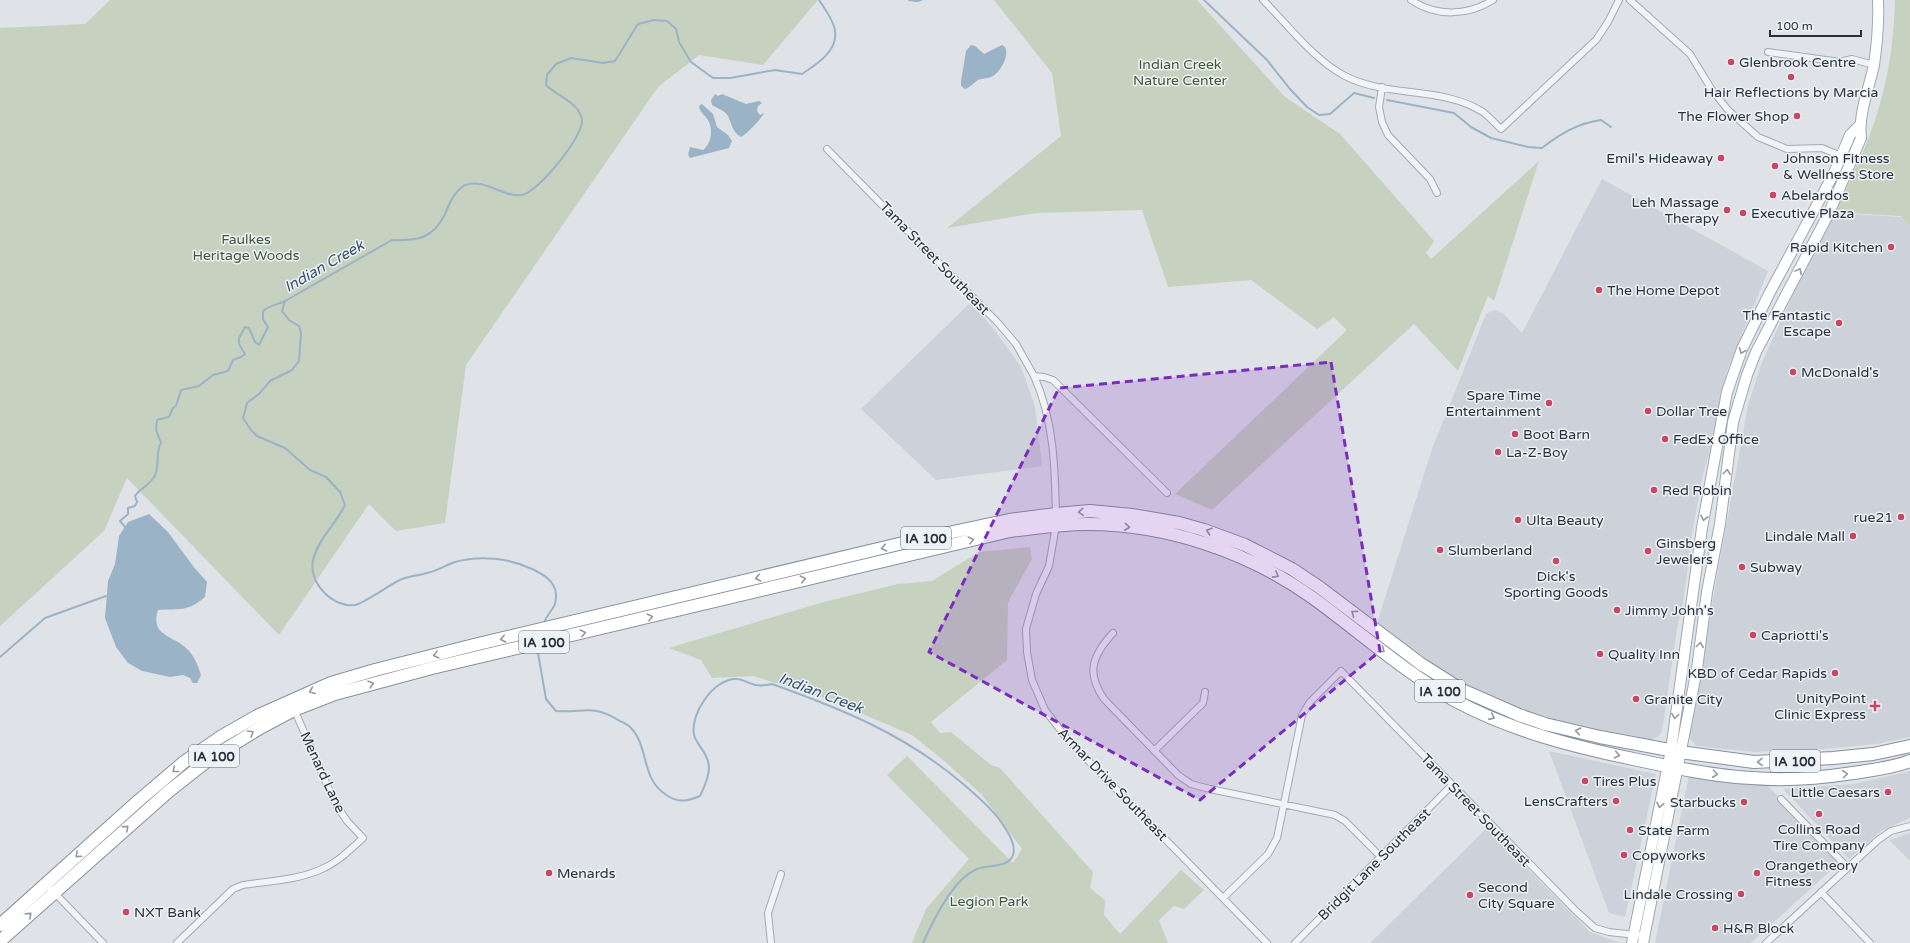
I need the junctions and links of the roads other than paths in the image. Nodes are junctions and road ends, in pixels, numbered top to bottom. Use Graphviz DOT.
graph roads {
  1 [pos="1263,0"];
  2 [pos="1411,0"];
  3 [pos="1493,0"];
  4 [pos="1619,0"];
  5 [pos="1630,0"];
  6 [pos="1878,0"];
  7 [pos="1768,52"];
  8 [pos="1874,65"];
  9 [pos="1382,87"];
  10 [pos="1859,126"];
  11 [pos="827,149"];
  12 [pos="1841,156"];
  13 [pos="1437,193"];
  14 [pos="1034,376"];
  15 [pos="1166,493"];
  16 [pos="1056,514"];
  17 [pos="1056,526"];
  18 [pos="1113,634"];
  19 [pos="1206,692"];
  20 [pos="292,705"];
  21 [pos="1910,746"];
  22 [pos="1154,751"];
  23 [pos="1675,751"];
  24 [pos="1910,761"];
  25 [pos="1672,767"];
  26 [pos="1452,785"];
  27 [pos="1781,799"];
  28 [pos="1284,803"];
  29 [pos="1910,826"];
  30 [pos="1381,857"];
  31 [pos="1847,867"];
  32 [pos="781,874"];
  33 [pos="50,889"];
  34 [pos="1821,892"];
  35 [pos="1223,898"];
  36 [pos="0,925"];
  37 [pos="1633,939"];
  38 [pos="1644,940"];
  39 [pos="0,941"];
  40 [pos="103,943"];
  41 [pos="177,943"];
  42 [pos="771,943"];
  43 [pos="1267,943"];
  44 [pos="1295,943"];
  45 [pos="1766,943"];
  46 [pos="1870,943"];
  1 -- 9 [label="street"];
  2 -- 3 [label="street"];
  4 -- 9 [label="street"];
  5 -- 12 [label="street"];
  6 -- 8 [label="main road"];
  7 -- 8 [label="street"];
  8 -- 10 [label="main road"];
  9 -- 13 [label="street"];
  10 -- 12 [label="main road"];
  23 -- 10 [label="main road, one-way"];
  11 -- 14 [label="street, Tama Street Southeast"];
  12 -- 23 [label="main road, one-way"];
  14 -- 15 [label="street"];
  14 -- 16 [label="street, Tama Street Southeast"];
  16 -- 17 [label="street, Tama Street Southeast"];
  16 -- 20 [label="highway, IA 100, one-way"];
  23 -- 16 [label="highway, IA 100, one-way"];
  20 -- 17 [label="highway, IA 100, one-way"];
  17 -- 25 [label="highway, IA 100, one-way"];
  17 -- 35 [label="street, Armar Drive Southeast"];
  18 -- 22 [label="street"];
  19 -- 22 [label="street"];
  20 -- 33 [label="highway, IA 100"];
  20 -- 41 [label="street, Menard Lane"];
  21 -- 23 [label="highway, IA 100, one-way"];
  22 -- 28 [label="street"];
  23 -- 25 [label="main road"];
  25 -- 24 [label="highway, IA 100, one-way"];
  25 -- 37 [label="main road, one-way"];
  25 -- 38 [label="main road"];
  26 -- 28 [label="street, Tama Street Southeast"];
  26 -- 30 [label="street, Bridgit Lane Southeast"];
  26 -- 37 [label="street, Tama Street Southeast"];
  27 -- 31 [label="street"];
  28 -- 30 [label="street"];
  28 -- 35 [label="street"];
  29 -- 31 [label="street"];
  30 -- 44 [label="street, Bridgit Lane Southeast"];
  31 -- 34 [label="street"];
  32 -- 42 [label="street"];
  33 -- 36 [label="highway, IA 100"];
  39 -- 33 [label="highway, IA 100, one-way"];
  33 -- 40 [label="street"];
  34 -- 45 [label="street"];
  34 -- 46 [label="street"];
  35 -- 43 [label="street, Armar Drive Southeast"];
  37 -- 38 [label="street, Tama Street Southeast"];
}
